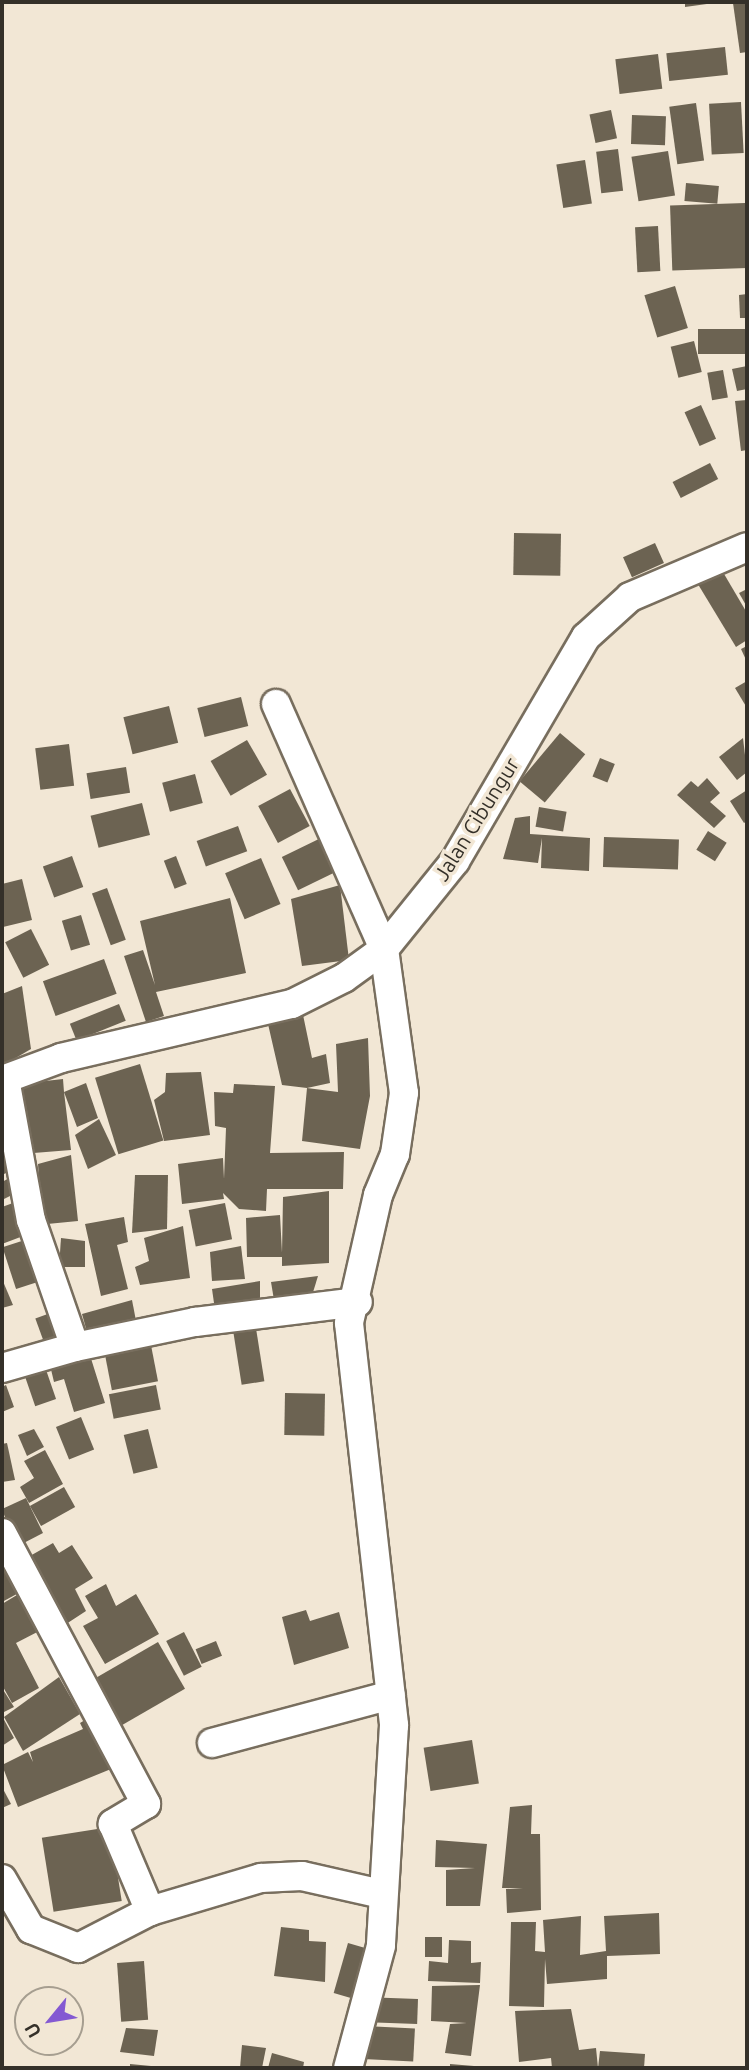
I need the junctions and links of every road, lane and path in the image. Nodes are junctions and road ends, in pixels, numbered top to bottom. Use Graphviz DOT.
graph roads {
  1 [pos="747,547"];
  2 [pos="276,704"];
  3 [pos="384,949"];
  4 [pos="3,1080"];
  5 [pos="358,1302"];
  6 [pos="75,1347"];
  7 [pos="2,1368"];
  8 [pos="2,1533"];
  9 [pos="391,1695"];
  10 [pos="212,1743"];
  11 [pos="2,1878"];
  12 [pos="381,1894"];
  13 [pos="150,1911"];
  14 [pos="348,2068"];
  1 -- 3 [label="street, Jalan Cibungur"];
  2 -- 3 [label="street"];
  3 -- 4 [label="street, Jalan Cibungur"];
  3 -- 5 [label="street"];
  4 -- 6 [label="street"];
  5 -- 6 [label="street"];
  5 -- 9 [label="street"];
  6 -- 7 [label="street"];
  8 -- 13 [label="street"];
  9 -- 10 [label="street"];
  9 -- 12 [label="street"];
  11 -- 13 [label="street"];
  12 -- 13 [label="street"];
  12 -- 14 [label="street"];
}
